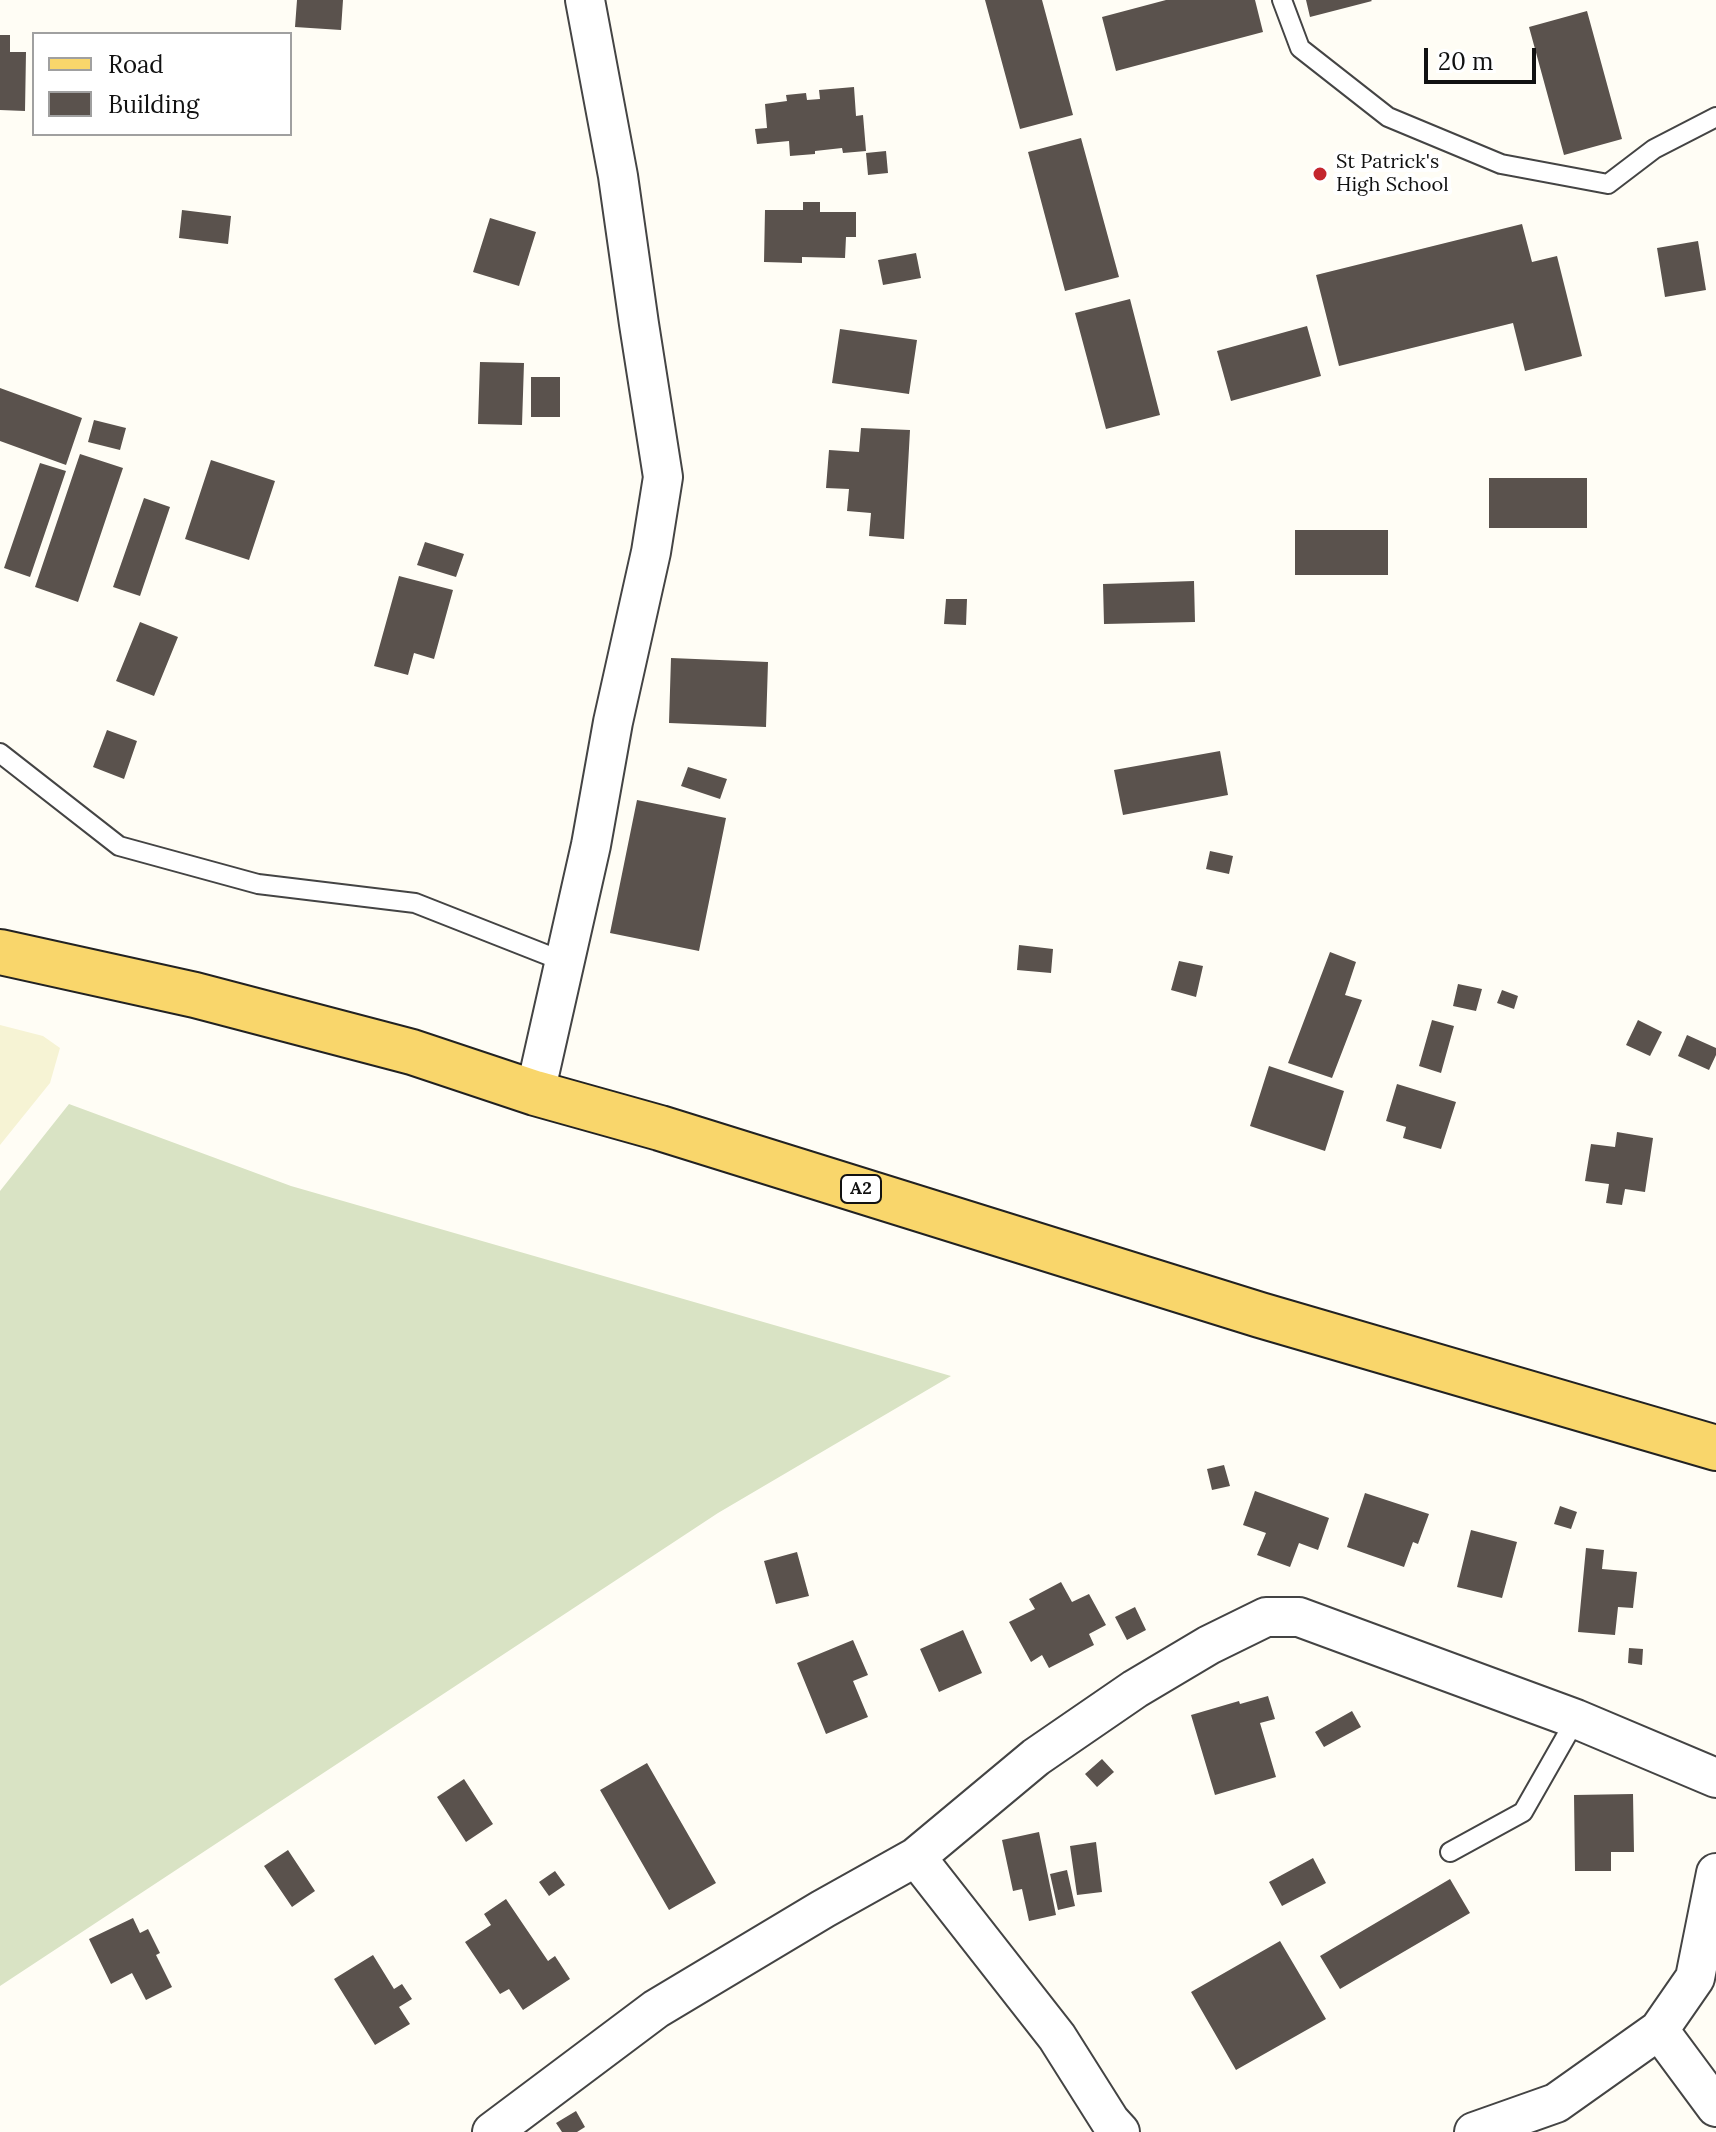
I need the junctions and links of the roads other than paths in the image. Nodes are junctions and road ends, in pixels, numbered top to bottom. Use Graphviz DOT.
graph roads {
  1 [pos="585,0"];
  2 [pos="1282,0"];
  3 [pos="1716,117"];
  4 [pos="0,753"];
  5 [pos="0,952"];
  6 [pos="565,962"];
  7 [pos="535,1093"];
  8 [pos="1716,1448"];
  9 [pos="1576,1719"];
  10 [pos="1716,1778"];
  11 [pos="1450,1852"];
  12 [pos="916,1857"];
  13 [pos="1716,1873"];
  14 [pos="1659,2030"];
  15 [pos="1716,2107"];
  16 [pos="492,2132"];
  17 [pos="1120,2132"];
  18 [pos="1474,2132"];
  1 -- 6 [label="street"];
  2 -- 3 [label="lane"];
  4 -- 6 [label="lane"];
  5 -- 7 [label="main road, A2"];
  6 -- 7 [label="street"];
  7 -- 8 [label="main road, A2"];
  9 -- 10 [label="street"];
  9 -- 11 [label="lane"];
  9 -- 12 [label="street"];
  12 -- 16 [label="street"];
  12 -- 17 [label="street"];
  13 -- 14 [label="street"];
  14 -- 15 [label="street"];
  14 -- 18 [label="street"];
}
